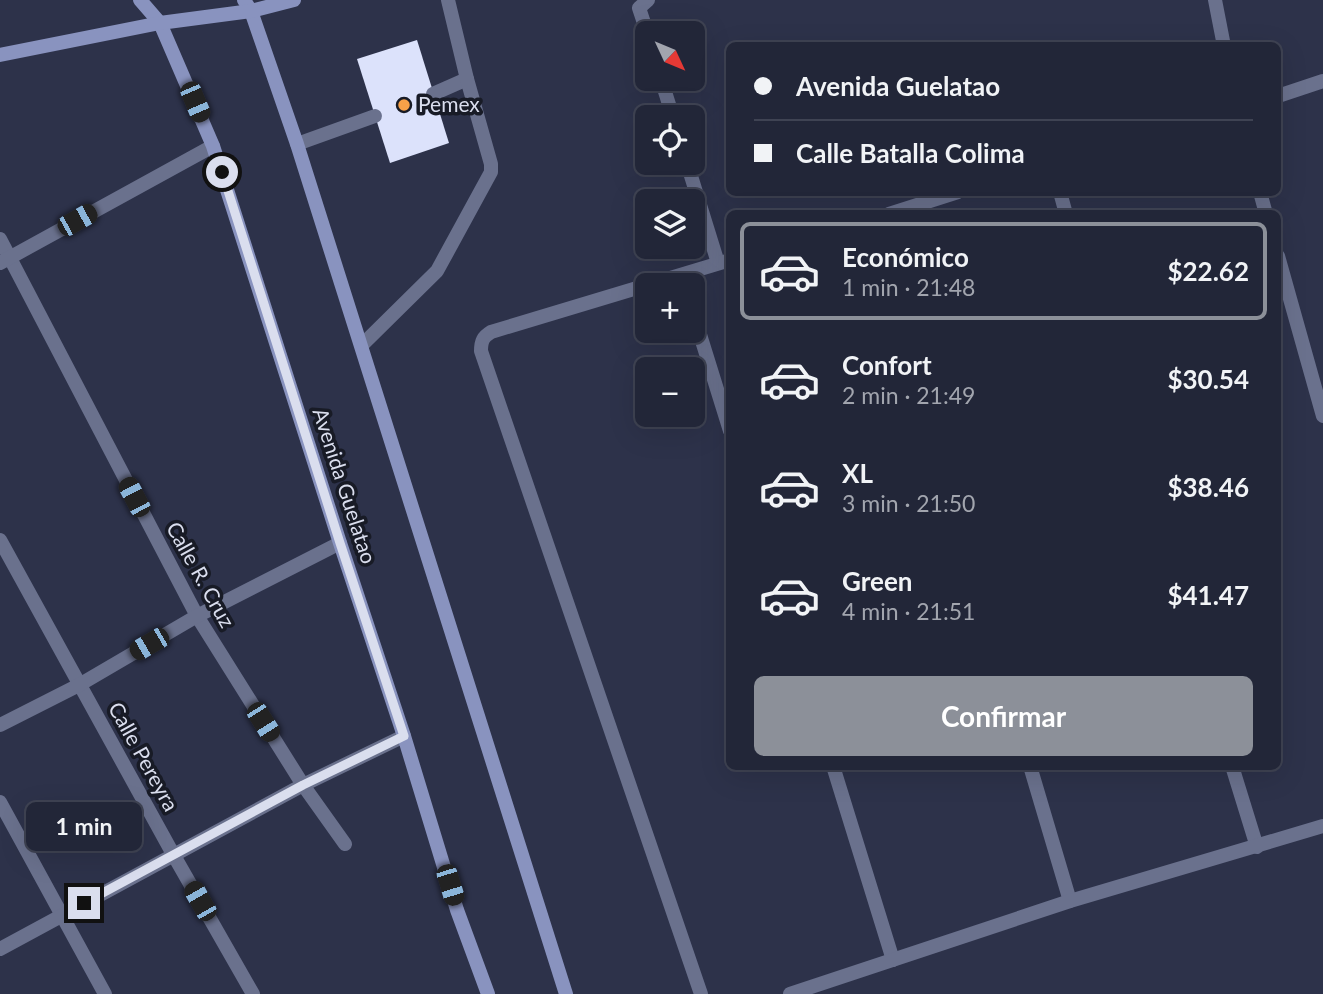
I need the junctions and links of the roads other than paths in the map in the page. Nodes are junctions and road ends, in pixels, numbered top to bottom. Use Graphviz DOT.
graph roads {
  1 [pos="140,0"];
  2 [pos="294,0"];
  3 [pos="449,0"];
  4 [pos="648,0"];
  5 [pos="1215,0"];
  6 [pos="247,5"];
  7 [pos="643,21"];
  8 [pos="160,23"];
  9 [pos="1223,42"];
  10 [pos="0,55"];
  11 [pos="467,79"];
  12 [pos="1323,81"];
  13 [pos="433,94"];
  14 [pos="1281,95"];
  15 [pos="375,116"];
  16 [pos="297,144"];
  17 [pos="213,146"];
  18 [pos="691,175"];
  19 [pos="945,196"];
  20 [pos="902,210"];
  21 [pos="0,239"];
  22 [pos="5,260"];
  23 [pos="724,262"];
  24 [pos="1281,267"];
  25 [pos="699,273"];
  26 [pos="635,293"];
  27 [pos="703,343"];
  28 [pos="362,345"];
  29 [pos="1323,416"];
  30 [pos="726,418"];
  31 [pos="0,540"];
  32 [pos="340,543"];
  33 [pos="197,616"];
  34 [pos="79,685"];
  35 [pos="0,725"];
  36 [pos="404,736"];
  37 [pos="834,770"];
  38 [pos="1031,770"];
  39 [pos="1233,770"];
  40 [pos="303,785"];
  41 [pos="0,802"];
  42 [pos="1323,826"];
  43 [pos="345,844"];
  44 [pos="1256,847"];
  45 [pos="173,854"];
  46 [pos="1069,901"];
  47 [pos="62,916"];
  48 [pos="0,949"];
  49 [pos="893,960"];
  50 [pos="105,994"];
  51 [pos="253,994"];
  52 [pos="488,994"];
  53 [pos="566,994"];
  54 [pos="701,994"];
  55 [pos="790,994"];
  1 -- 8 [label="main road, Avenida Guelatao"];
  2 -- 6 [label="main road"];
  3 -- 11 [label="street"];
  4 -- 7 [label="street"];
  5 -- 9 [label="street"];
  6 -- 8 [label="main road"];
  6 -- 16 [label="main road"];
  8 -- 10 [label="main road"];
  8 -- 17 [label="main road, Avenida Guelatao"];
  11 -- 13 [label="street"];
  11 -- 28 [label="street"];
  12 -- 14 [label="street"];
  15 -- 16 [label="street"];
  16 -- 28 [label="main road"];
  17 -- 22 [label="street"];
  17 -- 32 [label="main road, Avenida Guelatao"];
  18 -- 23 [label="street"];
  19 -- 20 [label="street"];
  21 -- 22 [label="street, Calle R. Cruz"];
  22 -- 33 [label="street, Calle R. Cruz"];
  23 -- 25 [label="street"];
  24 -- 29 [label="street"];
  26 -- 54 [label="street"];
  27 -- 30 [label="street"];
  28 -- 53 [label="main road"];
  31 -- 34 [label="street, Calle Pereyra"];
  32 -- 33 [label="street"];
  32 -- 36 [label="main road, Avenida Guelatao"];
  33 -- 34 [label="street"];
  33 -- 40 [label="street, Calle R. Cruz"];
  34 -- 35 [label="street"];
  34 -- 45 [label="street, Calle Pereyra"];
  36 -- 40 [label="street"];
  36 -- 52 [label="main road, Avenida Guelatao"];
  37 -- 49 [label="street"];
  38 -- 46 [label="street"];
  39 -- 44 [label="street"];
  40 -- 43 [label="street, Calle R. Cruz"];
  40 -- 45 [label="street"];
  41 -- 47 [label="street"];
  42 -- 44 [label="street"];
  44 -- 46 [label="street"];
  45 -- 47 [label="street"];
  45 -- 51 [label="street, Calle Pereyra"];
  46 -- 49 [label="street"];
  47 -- 48 [label="street"];
  47 -- 50 [label="street"];
  49 -- 55 [label="street"];
}
